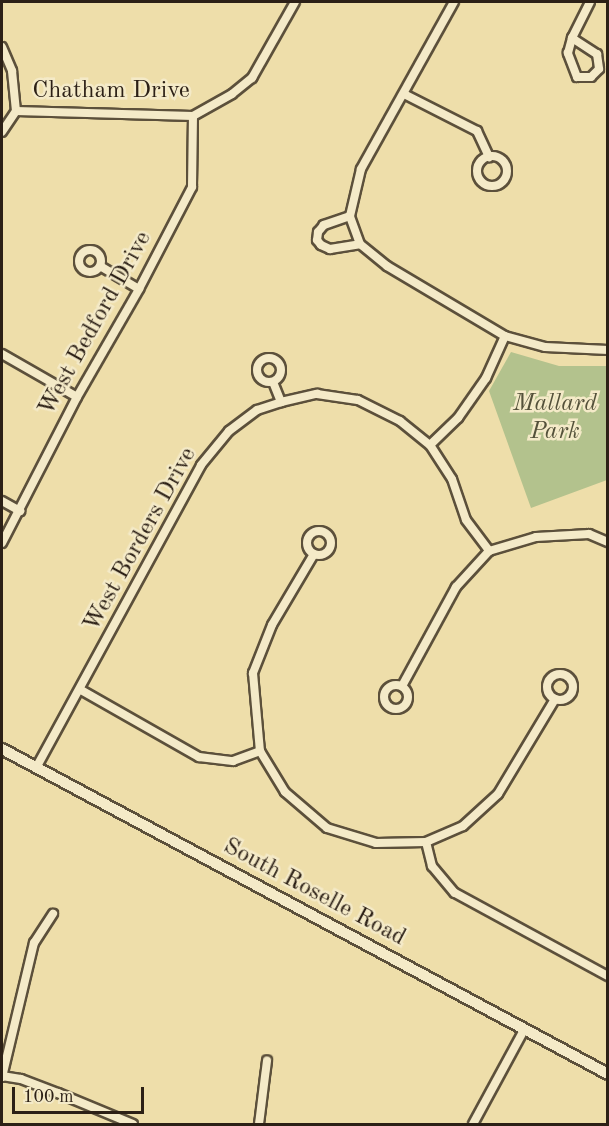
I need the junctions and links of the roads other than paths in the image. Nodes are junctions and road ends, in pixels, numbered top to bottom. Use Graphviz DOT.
graph roads {
  1 [pos="295,2"];
  2 [pos="454,2"];
  3 [pos="590,2"];
  4 [pos="572,38"];
  5 [pos="2,47"];
  6 [pos="404,94"];
  7 [pos="16,111"];
  8 [pos="193,116"];
  9 [pos="2,132"];
  10 [pos="489,157"];
  11 [pos="350,216"];
  12 [pos="360,244"];
  13 [pos="100,266"];
  14 [pos="139,289"];
  15 [pos="505,336"];
  16 [pos="608,350"];
  17 [pos="2,354"];
  18 [pos="273,382"];
  19 [pos="77,397"];
  20 [pos="281,402"];
  21 [pos="430,445"];
  22 [pos="2,501"];
  23 [pos="20,511"];
  24 [pos="608,542"];
  25 [pos="2,543"];
  26 [pos="489,551"];
  27 [pos="314,554"];
  28 [pos="402,686"];
  29 [pos="81,690"];
  30 [pos="555,699"];
  31 [pos="2,749"];
  32 [pos="260,752"];
  33 [pos="36,768"];
  34 [pos="426,842"];
  35 [pos="53,914"];
  36 [pos="608,976"];
  37 [pos="524,1030"];
  38 [pos="267,1061"];
  39 [pos="608,1074"];
  40 [pos="2,1076"];
  41 [pos="133,1125"];
  42 [pos="259,1125"];
  43 [pos="473,1125"];
  1 -- 8 [label="street, Chatham Drive"];
  2 -- 6 [label="street"];
  3 -- 4 [label="street"];
  4 -- 4 [label="street"];
  5 -- 7 [label="street"];
  6 -- 10 [label="street"];
  6 -- 11 [label="street"];
  7 -- 8 [label="street, Chatham Drive"];
  7 -- 9 [label="street"];
  8 -- 14 [label="street, West Bedford Drive"];
  11 -- 12 [label="street"];
  11 -- 12 [label="street"];
  12 -- 15 [label="street"];
  13 -- 14 [label="street"];
  14 -- 19 [label="street, West Bedford Drive"];
  15 -- 16 [label="street"];
  15 -- 21 [label="street"];
  17 -- 19 [label="street"];
  18 -- 20 [label="street"];
  19 -- 23 [label="street, West Bedford Drive"];
  20 -- 21 [label="street, West Borders Drive"];
  20 -- 29 [label="street, West Borders Drive"];
  21 -- 26 [label="street, West Borders Drive"];
  22 -- 23 [label="street"];
  23 -- 25 [label="street, West Bedford Drive"];
  24 -- 26 [label="street"];
  26 -- 28 [label="street"];
  27 -- 32 [label="street"];
  29 -- 32 [label="street"];
  29 -- 33 [label="street, West Borders Drive"];
  30 -- 34 [label="street"];
  31 -- 33 [label="main road, South Roselle Road"];
  32 -- 34 [label="street"];
  33 -- 37 [label="main road, South Roselle Road"];
  34 -- 36 [label="street"];
  35 -- 40 [label="street"];
  37 -- 39 [label="main road, South Roselle Road"];
  37 -- 43 [label="street"];
  38 -- 42 [label="street"];
  40 -- 41 [label="street"];
}
